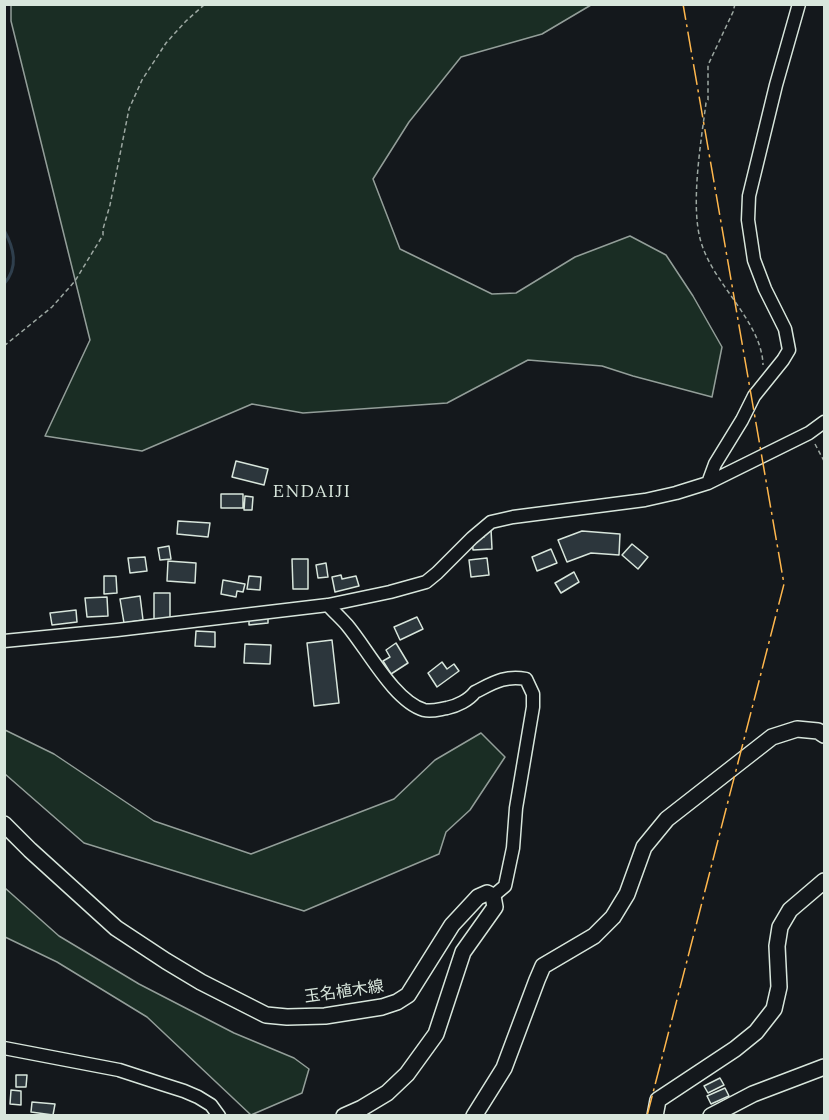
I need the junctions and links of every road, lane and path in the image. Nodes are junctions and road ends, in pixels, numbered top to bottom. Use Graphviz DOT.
graph roads {
  1 [pos="205,4"];
  2 [pos="735,4"];
  3 [pos="799,4"];
  4 [pos="4,346"];
  5 [pos="763,384"];
  6 [pos="825,422"];
  7 [pos="809,433"];
  8 [pos="825,461"];
  9 [pos="708,483"];
  10 [pos="328,605"];
  11 [pos="4,641"];
  12 [pos="825,735"];
  13 [pos="4,824"];
  14 [pos="825,881"];
  15 [pos="493,896"];
  16 [pos="4,1048"];
  17 [pos="825,1067"];
  18 [pos="219,1116"];
  19 [pos="344,1116"];
  20 [pos="474,1116"];
  21 [pos="655,1116"];
  22 [pos="711,1116"];
  1 -- 4 [label="path"];
  2 -- 5 [label="path"];
  3 -- 5 [label="street"];
  5 -- 9 [label="street"];
  6 -- 7 [label="street"];
  7 -- 8 [label="path"];
  7 -- 9 [label="street"];
  9 -- 10 [label="street"];
  10 -- 11 [label="street"];
  10 -- 15 [label="street"];
  12 -- 20 [label="main road"];
  13 -- 15 [label="main road, 玉名植木線"];
  14 -- 21 [label="main road"];
  15 -- 19 [label="main road"];
  16 -- 18 [label="street"];
  17 -- 22 [label="main road"];
}
